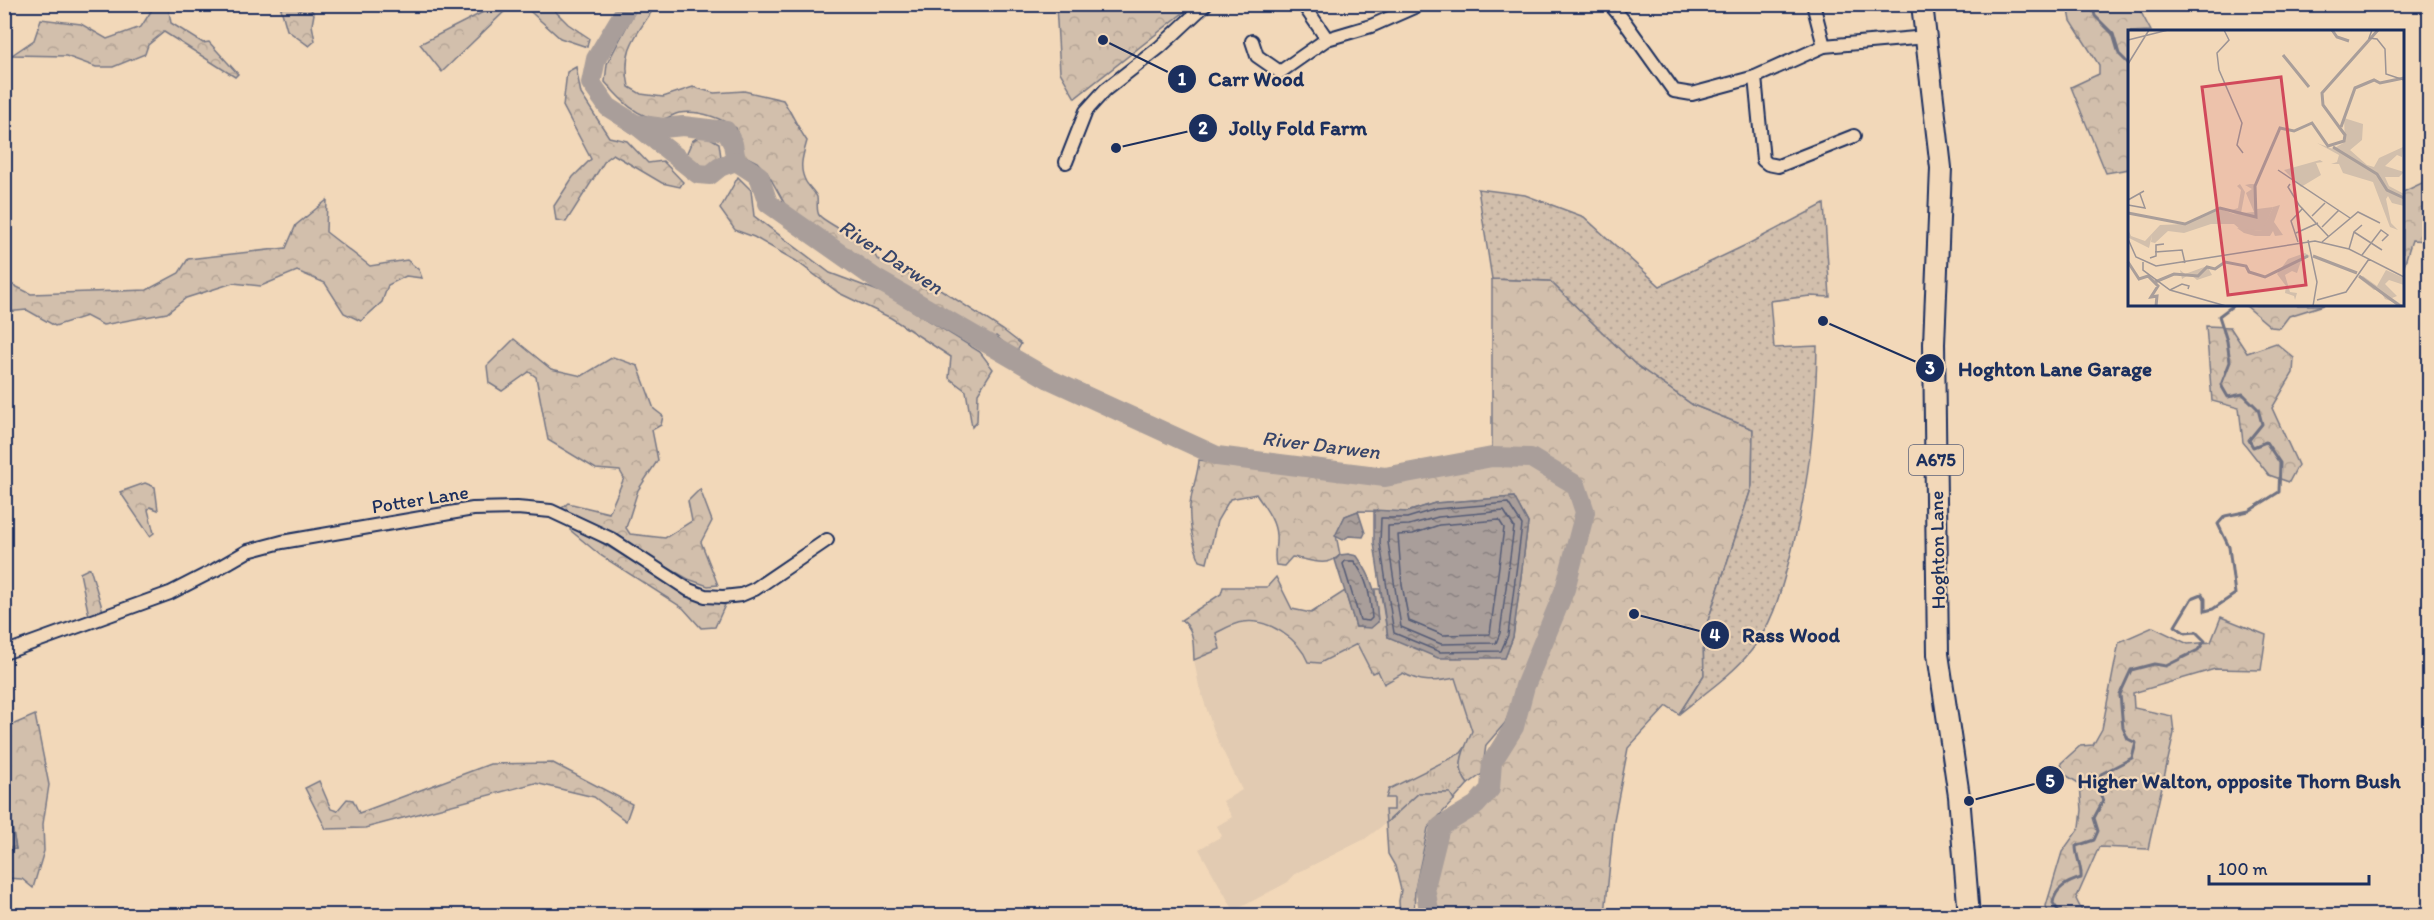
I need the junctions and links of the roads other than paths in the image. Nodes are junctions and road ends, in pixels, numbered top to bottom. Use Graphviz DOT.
graph roads {
  1 [pos="1206,4"];
  2 [pos="1303,4"];
  3 [pos="1421,4"];
  4 [pos="1610,4"];
  5 [pos="1813,4"];
  6 [pos="1922,4"];
  7 [pos="1927,37"];
  8 [pos="1327,39"];
  9 [pos="1252,41"];
  10 [pos="1824,46"];
  11 [pos="1755,76"];
  12 [pos="1854,136"];
  13 [pos="1066,162"];
  14 [pos="827,540"];
  15 [pos="4,653"];
  16 [pos="1969,915"];
  1 -- 13 [label="street"];
  2 -- 8 [label="street"];
  3 -- 8 [label="street"];
  4 -- 11 [label="street"];
  5 -- 10 [label="street"];
  6 -- 7 [label="main road, Hoghton Lane / A675"];
  7 -- 10 [label="street"];
  7 -- 16 [label="main road, Hoghton Lane / A675"];
  8 -- 9 [label="street"];
  10 -- 11 [label="street"];
  11 -- 12 [label="street"];
  14 -- 15 [label="street, Potter Lane"];
}
